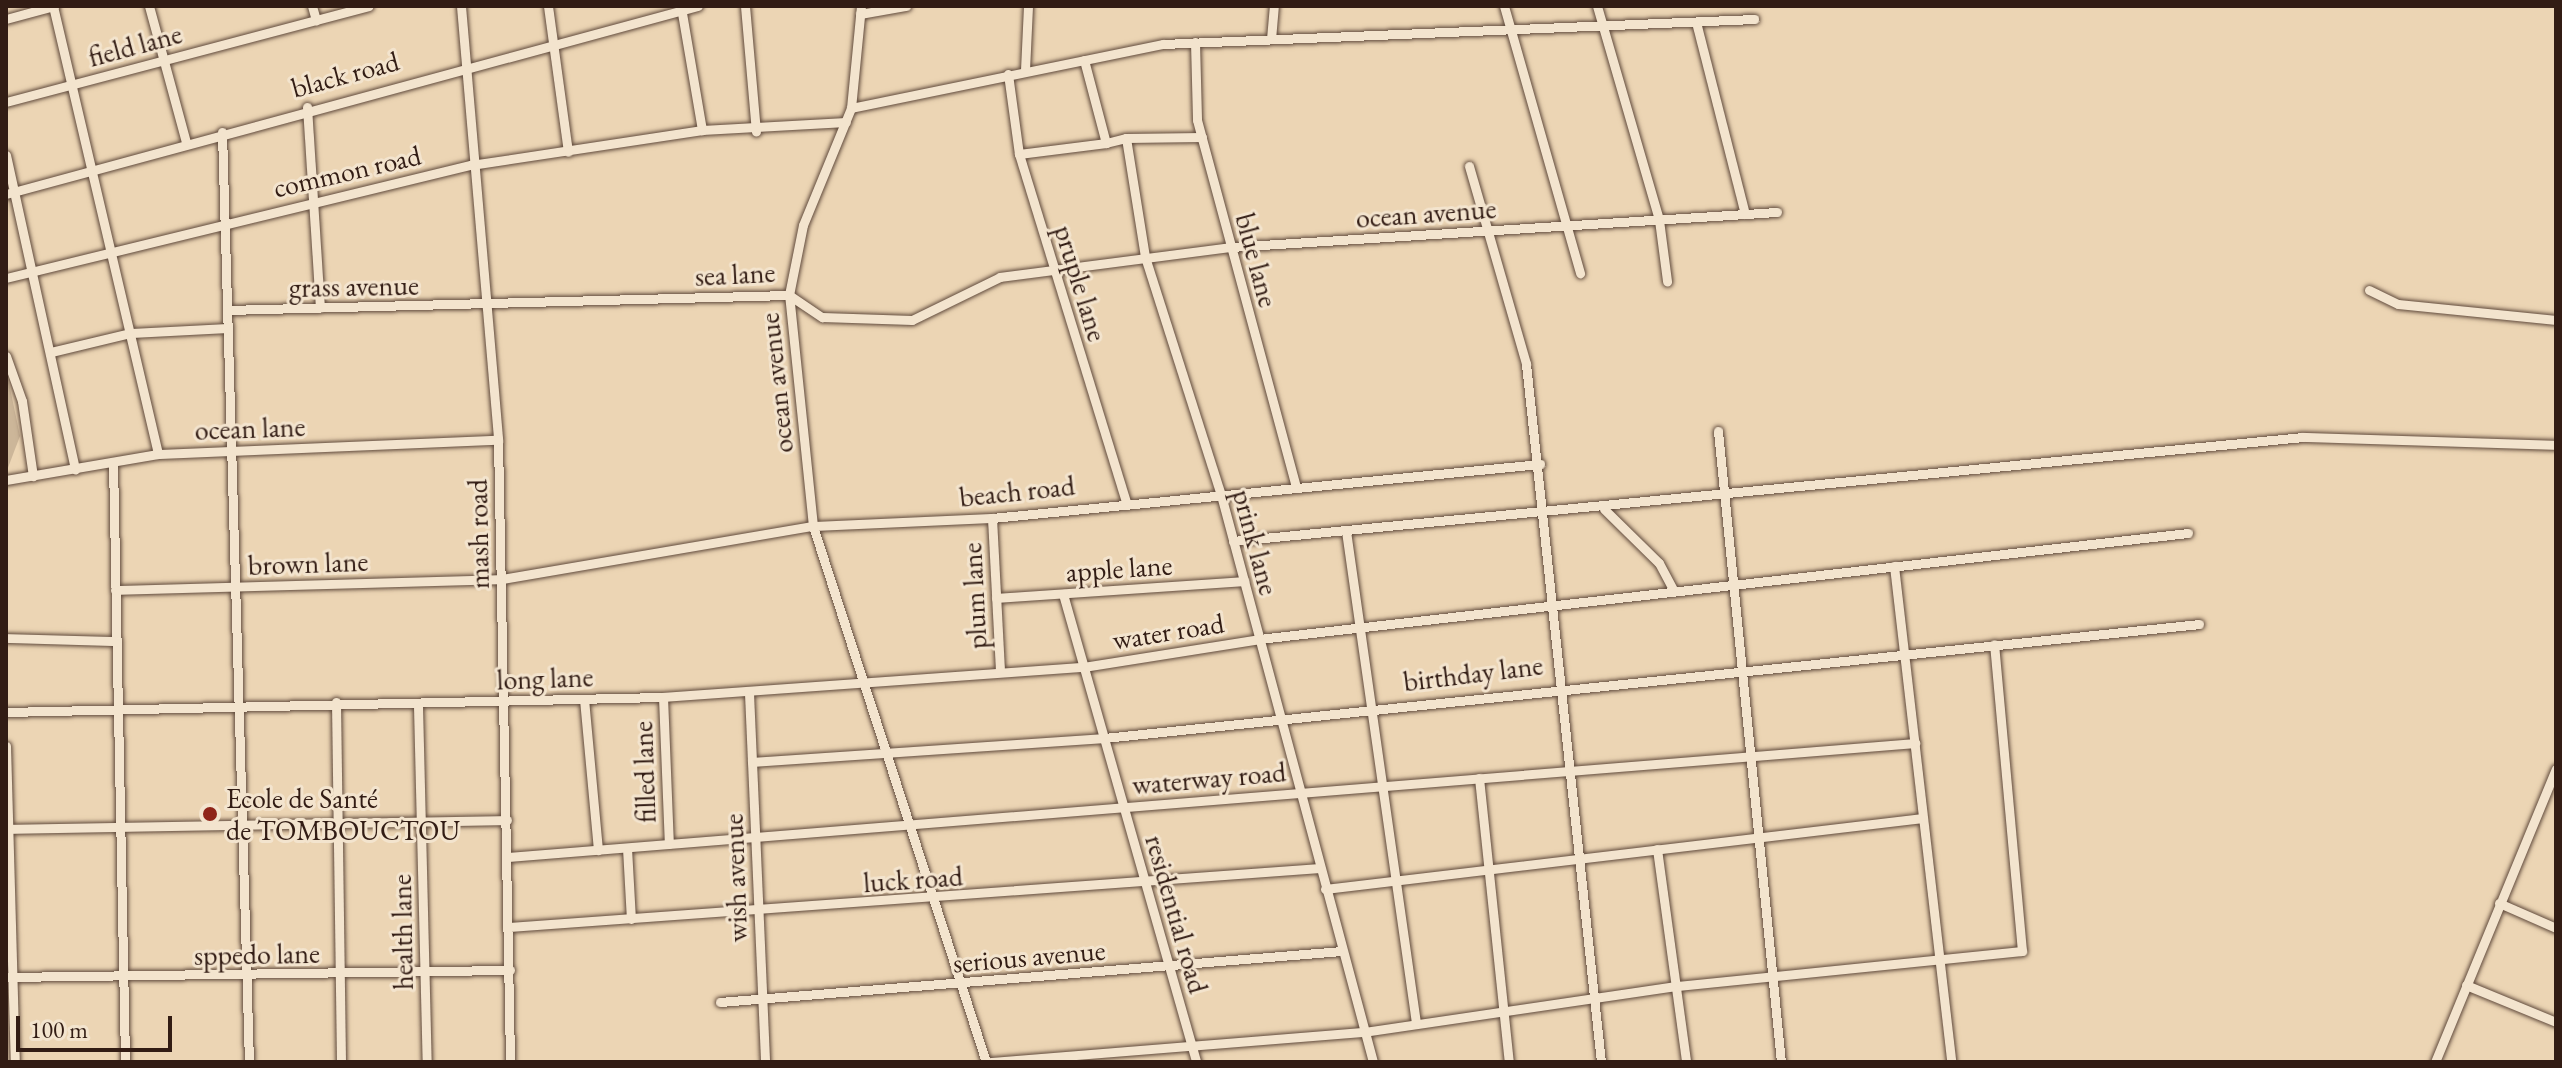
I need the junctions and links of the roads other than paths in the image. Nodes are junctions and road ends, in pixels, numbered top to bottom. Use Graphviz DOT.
graph roads {
  1 [pos="53,6"];
  2 [pos="149,6"];
  3 [pos="312,6"];
  4 [pos="369,6"];
  5 [pos="461,6"];
  6 [pos="548,6"];
  7 [pos="698,6"];
  8 [pos="745,6"];
  9 [pos="906,6"];
  10 [pos="1028,6"];
  11 [pos="1274,6"];
  12 [pos="1504,6"];
  13 [pos="1597,6"];
  14 [pos="861,10"];
  15 [pos="682,13"];
  16 [pos="6,19"];
  17 [pos="1754,19"];
  18 [pos="316,20"];
  19 [pos="1696,22"];
  20 [pos="1603,27"];
  21 [pos="1511,31"];
  22 [pos="1271,39"];
  23 [pos="1195,42"];
  24 [pos="554,48"];
  25 [pos="1084,60"];
  26 [pos="162,61"];
  27 [pos="465,64"];
  28 [pos="1025,70"];
  29 [pos="1008,74"];
  30 [pos="74,84"];
  31 [pos="6,102"];
  32 [pos="307,107"];
  33 [pos="851,108"];
  34 [pos="846,122"];
  35 [pos="702,130"];
  36 [pos="222,132"];
  37 [pos="756,132"];
  38 [pos="1202,137"];
  39 [pos="1126,138"];
  40 [pos="186,142"];
  41 [pos="1106,143"];
  42 [pos="568,152"];
  43 [pos="1019,154"];
  44 [pos="6,155"];
  45 [pos="471,165"];
  46 [pos="1469,166"];
  47 [pos="95,169"];
  48 [pos="11,193"];
  49 [pos="314,200"];
  50 [pos="1777,212"];
  51 [pos="1745,214"];
  52 [pos="1659,220"];
  53 [pos="225,223"];
  54 [pos="1564,226"];
  55 [pos="1487,231"];
  56 [pos="1231,247"];
  57 [pos="113,250"];
  58 [pos="1145,257"];
  59 [pos="35,272"];
  60 [pos="1056,273"];
  61 [pos="1580,273"];
  62 [pos="6,278"];
  63 [pos="1667,281"];
  64 [pos="2369,290"];
  65 [pos="789,295"];
  66 [pos="481,305"];
  67 [pos="320,308"];
  68 [pos="227,310"];
  69 [pos="2556,320"];
  70 [pos="228,328"];
  71 [pos="131,333"];
  72 [pos="51,352"];
  73 [pos="6,356"];
  74 [pos="1718,431"];
  75 [pos="498,440"];
  76 [pos="2556,445"];
  77 [pos="232,451"];
  78 [pos="158,454"];
  79 [pos="113,462"];
  80 [pos="1540,464"];
  81 [pos="75,470"];
  82 [pos="33,476"];
  83 [pos="6,480"];
  84 [pos="1296,487"];
  85 [pos="1221,495"];
  86 [pos="1725,498"];
  87 [pos="1126,501"];
  88 [pos="1604,509"];
  89 [pos="1545,514"];
  90 [pos="992,518"];
  91 [pos="813,526"];
  92 [pos="1346,531"];
  93 [pos="2188,533"];
  94 [pos="1233,541"];
  95 [pos="1894,566"];
  96 [pos="502,579"];
  97 [pos="1244,581"];
  98 [pos="1733,585"];
  99 [pos="237,587"];
  100 [pos="115,590"];
  101 [pos="1674,591"];
  102 [pos="1063,594"];
  103 [pos="996,598"];
  104 [pos="1554,605"];
  105 [pos="2199,624"];
  106 [pos="1360,627"];
  107 [pos="6,638"];
  108 [pos="1259,639"];
  109 [pos="116,641"];
  110 [pos="1994,644"];
  111 [pos="1904,653"];
  112 [pos="1083,667"];
  113 [pos="1742,668"];
  114 [pos="1000,672"];
  115 [pos="866,682"];
  116 [pos="1563,685"];
  117 [pos="749,693"];
  118 [pos="663,697"];
  119 [pos="584,699"];
  120 [pos="498,701"];
  121 [pos="336,702"];
  122 [pos="241,705"];
  123 [pos="418,706"];
  124 [pos="1371,707"];
  125 [pos="118,709"];
  126 [pos="6,712"];
  127 [pos="1282,718"];
  128 [pos="1104,738"];
  129 [pos="1915,743"];
  130 [pos="6,746"];
  131 [pos="888,754"];
  132 [pos="1751,756"];
  133 [pos="752,762"];
  134 [pos="2556,769"];
  135 [pos="1571,771"];
  136 [pos="1479,778"];
  137 [pos="1382,786"];
  138 [pos="1302,793"];
  139 [pos="1123,807"];
  140 [pos="1923,818"];
  141 [pos="507,820"];
  142 [pos="421,822"];
  143 [pos="338,823"];
  144 [pos="913,824"];
  145 [pos="243,825"];
  146 [pos="120,827"];
  147 [pos="7,829"];
  148 [pos="1759,836"];
  149 [pos="755,837"];
  150 [pos="669,844"];
  151 [pos="627,848"];
  152 [pos="1657,849"];
  153 [pos="598,850"];
  154 [pos="508,857"];
  155 [pos="1580,858"];
  156 [pos="1320,868"];
  157 [pos="1488,869"];
  158 [pos="1395,880"];
  159 [pos="1145,885"];
  160 [pos="1325,889"];
  161 [pos="938,899"];
  162 [pos="2499,903"];
  163 [pos="757,912"];
  164 [pos="631,919"];
  165 [pos="509,927"];
  166 [pos="2556,928"];
  167 [pos="1342,951"];
  168 [pos="1939,959"];
  169 [pos="1168,966"];
  170 [pos="510,970"];
  171 [pos="425,972"];
  172 [pos="341,975"];
  173 [pos="246,976"];
  174 [pos="1773,976"];
  175 [pos="10,977"];
  176 [pos="123,978"];
  177 [pos="964,983"];
  178 [pos="2466,985"];
  179 [pos="1677,986"];
  180 [pos="1594,998"];
  181 [pos="762,1001"];
  182 [pos="720,1002"];
  183 [pos="1503,1011"];
  184 [pos="2556,1022"];
  185 [pos="1416,1024"];
  186 [pos="1364,1032"];
  187 [pos="1191,1045"];
  188 [pos="15,1062"];
  189 [pos="125,1062"];
  190 [pos="249,1062"];
  191 [pos="341,1062"];
  192 [pos="427,1062"];
  193 [pos="510,1062"];
  194 [pos="765,1062"];
  195 [pos="988,1062"];
  196 [pos="1196,1062"];
  197 [pos="1373,1062"];
  198 [pos="1509,1062"];
  199 [pos="1601,1062"];
  200 [pos="1686,1062"];
  201 [pos="1781,1062"];
  202 [pos="1951,1062"];
  203 [pos="2435,1062"];
  1 -- 16 [label="street"];
  1 -- 30 [label="street"];
  2 -- 26 [label="street"];
  3 -- 18 [label="street"];
  4 -- 18 [label="street, field lane"];
  5 -- 27 [label="street, mash road"];
  6 -- 24 [label="street"];
  7 -- 15 [label="street, black road"];
  8 -- 37 [label="street"];
  9 -- 14 [label="street"];
  10 -- 28 [label="street"];
  11 -- 22 [label="street"];
  12 -- 21 [label="street"];
  13 -- 20 [label="street"];
  14 -- 33 [label="street, sea lane"];
  15 -- 24 [label="street, black road"];
  15 -- 35 [label="street"];
  17 -- 19 [label="street"];
  18 -- 26 [label="street, field lane"];
  19 -- 20 [label="street"];
  19 -- 51 [label="street"];
  20 -- 21 [label="street"];
  20 -- 52 [label="street"];
  21 -- 22 [label="street"];
  21 -- 54 [label="street"];
  22 -- 23 [label="street"];
  23 -- 25 [label="street"];
  23 -- 38 [label="street, blue lane"];
  24 -- 27 [label="street, black road"];
  24 -- 42 [label="street"];
  25 -- 28 [label="street"];
  25 -- 41 [label="street"];
  26 -- 30 [label="street, field lane"];
  26 -- 40 [label="street"];
  27 -- 32 [label="street, black road"];
  27 -- 45 [label="street, mash road"];
  28 -- 29 [label="street"];
  29 -- 33 [label="street"];
  29 -- 43 [label="street, pruple lane"];
  30 -- 31 [label="street, field lane"];
  30 -- 47 [label="street"];
  32 -- 36 [label="street, black road"];
  32 -- 49 [label="street"];
  33 -- 34 [label="street, sea lane"];
  34 -- 37 [label="street, common road"];
  34 -- 65 [label="street, sea lane"];
  35 -- 37 [label="street, common road"];
  35 -- 42 [label="street, common road"];
  36 -- 40 [label="street, black road"];
  36 -- 53 [label="street"];
  38 -- 39 [label="street"];
  38 -- 56 [label="street, blue lane"];
  39 -- 41 [label="street"];
  39 -- 58 [label="street, prink lane"];
  40 -- 47 [label="street, black road"];
  41 -- 43 [label="street"];
  42 -- 45 [label="street, common road"];
  43 -- 60 [label="street, pruple lane"];
  44 -- 48 [label="street"];
  45 -- 49 [label="street, common road"];
  45 -- 66 [label="street, mash road"];
  46 -- 55 [label="street"];
  47 -- 48 [label="street, black road"];
  47 -- 57 [label="street"];
  48 -- 59 [label="street"];
  49 -- 53 [label="street, common road"];
  49 -- 67 [label="street"];
  50 -- 51 [label="street, ocean avenue"];
  51 -- 52 [label="street, ocean avenue"];
  52 -- 54 [label="street, ocean avenue"];
  52 -- 63 [label="street"];
  53 -- 57 [label="street, common road"];
  53 -- 68 [label="street"];
  54 -- 55 [label="street, ocean avenue"];
  54 -- 61 [label="street"];
  55 -- 56 [label="street, ocean avenue"];
  55 -- 80 [label="street"];
  56 -- 58 [label="street, ocean avenue"];
  56 -- 84 [label="street, blue lane"];
  57 -- 59 [label="street, common road"];
  57 -- 71 [label="street"];
  58 -- 60 [label="street, ocean avenue"];
  58 -- 85 [label="street, prink lane"];
  59 -- 62 [label="street, common road"];
  59 -- 72 [label="street"];
  60 -- 65 [label="street, ocean avenue"];
  60 -- 87 [label="street, pruple lane"];
  64 -- 69 [label="street"];
  65 -- 66 [label="street, sea lane"];
  65 -- 91 [label="street, ocean avenue"];
  66 -- 67 [label="street, grass avenue"];
  66 -- 75 [label="street, mash road"];
  67 -- 68 [label="street, grass avenue"];
  68 -- 70 [label="street"];
  70 -- 71 [label="street"];
  70 -- 77 [label="street"];
  71 -- 72 [label="street"];
  71 -- 78 [label="street"];
  72 -- 81 [label="street"];
  73 -- 82 [label="street"];
  74 -- 86 [label="street"];
  75 -- 77 [label="street, ocean lane"];
  75 -- 96 [label="street, mash road"];
  76 -- 86 [label="street"];
  77 -- 78 [label="street, ocean lane"];
  77 -- 99 [label="street"];
  78 -- 79 [label="street, ocean lane"];
  79 -- 81 [label="street, ocean lane"];
  79 -- 100 [label="street"];
  80 -- 84 [label="street, beach road"];
  80 -- 89 [label="street"];
  81 -- 82 [label="street, ocean lane"];
  82 -- 83 [label="street, ocean lane"];
  84 -- 85 [label="street, beach road"];
  85 -- 87 [label="street, beach road"];
  85 -- 94 [label="street, prink lane"];
  86 -- 88 [label="street"];
  86 -- 98 [label="street"];
  87 -- 90 [label="street, beach road"];
  88 -- 89 [label="street"];
  88 -- 101 [label="street"];
  89 -- 92 [label="street"];
  89 -- 104 [label="street"];
  90 -- 91 [label="street, beach road"];
  90 -- 103 [label="street, plum lane"];
  91 -- 96 [label="street, beach road"];
  91 -- 115 [label="street, ocean avenue"];
  92 -- 94 [label="street"];
  92 -- 106 [label="street"];
  93 -- 95 [label="street, water road"];
  94 -- 97 [label="street, prink lane"];
  95 -- 98 [label="street, water road"];
  95 -- 111 [label="street"];
  96 -- 99 [label="street, brown lane"];
  96 -- 120 [label="street, mash road"];
  97 -- 102 [label="street, apple lane"];
  97 -- 108 [label="street, prink lane"];
  98 -- 101 [label="street, water road"];
  98 -- 113 [label="street"];
  99 -- 100 [label="street, brown lane"];
  99 -- 122 [label="street"];
  100 -- 109 [label="street"];
  101 -- 104 [label="street, water road"];
  102 -- 103 [label="street, apple lane"];
  102 -- 112 [label="street, residential road"];
  103 -- 114 [label="street, plum lane"];
  104 -- 106 [label="street, water road"];
  104 -- 116 [label="street"];
  105 -- 110 [label="street, birthday lane"];
  106 -- 108 [label="street, water road"];
  106 -- 124 [label="street"];
  107 -- 109 [label="street"];
  108 -- 112 [label="street, water road"];
  108 -- 127 [label="street, prink lane"];
  109 -- 125 [label="street"];
  110 -- 111 [label="street, birthday lane"];
  110 -- 168 [label="street"];
  111 -- 113 [label="street, birthday lane"];
  111 -- 129 [label="street"];
  112 -- 114 [label="street, long lane"];
  112 -- 128 [label="street, residential road"];
  113 -- 116 [label="street, birthday lane"];
  113 -- 132 [label="street"];
  114 -- 115 [label="street, long lane"];
  115 -- 117 [label="street, long lane"];
  115 -- 131 [label="street, ocean avenue"];
  116 -- 124 [label="street, birthday lane"];
  116 -- 135 [label="street"];
  117 -- 118 [label="street, long lane"];
  117 -- 133 [label="street, wish avenue"];
  118 -- 119 [label="street, long lane"];
  118 -- 150 [label="street, filled lane"];
  119 -- 120 [label="street, long lane"];
  119 -- 153 [label="street"];
  120 -- 123 [label="street, long lane"];
  120 -- 141 [label="street, mash road"];
  121 -- 122 [label="street, long lane"];
  121 -- 123 [label="street, long lane"];
  121 -- 143 [label="street"];
  122 -- 125 [label="street, long lane"];
  122 -- 145 [label="street"];
  123 -- 142 [label="street, health lane"];
  124 -- 127 [label="street, birthday lane"];
  124 -- 137 [label="street"];
  125 -- 126 [label="street, long lane"];
  125 -- 146 [label="street"];
  127 -- 128 [label="street, birthday lane"];
  127 -- 138 [label="street, prink lane"];
  128 -- 131 [label="street, birthday lane"];
  128 -- 139 [label="street, residential road"];
  129 -- 132 [label="street, waterway road"];
  129 -- 140 [label="street"];
  130 -- 147 [label="street"];
  131 -- 133 [label="street, birthday lane"];
  131 -- 144 [label="street, ocean avenue"];
  132 -- 135 [label="street, waterway road"];
  132 -- 148 [label="street"];
  133 -- 149 [label="street, wish avenue"];
  134 -- 162 [label="street"];
  135 -- 136 [label="street, waterway road"];
  135 -- 155 [label="street"];
  136 -- 137 [label="street, waterway road"];
  136 -- 157 [label="street"];
  137 -- 138 [label="street, waterway road"];
  137 -- 158 [label="street"];
  138 -- 139 [label="street, waterway road"];
  138 -- 156 [label="street, prink lane"];
  139 -- 144 [label="street, waterway road"];
  139 -- 159 [label="street, residential road"];
  140 -- 148 [label="street"];
  140 -- 168 [label="street"];
  141 -- 142 [label="street"];
  141 -- 154 [label="street, mash road"];
  142 -- 143 [label="street"];
  142 -- 171 [label="street, health lane"];
  143 -- 145 [label="street"];
  143 -- 172 [label="street"];
  144 -- 149 [label="street, waterway road"];
  144 -- 161 [label="street, ocean avenue"];
  145 -- 146 [label="street"];
  145 -- 173 [label="street"];
  146 -- 147 [label="street"];
  146 -- 176 [label="street"];
  147 -- 175 [label="street"];
  148 -- 152 [label="street"];
  148 -- 174 [label="street"];
  149 -- 150 [label="street, waterway road"];
  149 -- 163 [label="street, wish avenue"];
  150 -- 151 [label="street, waterway road"];
  151 -- 153 [label="street, waterway road"];
  151 -- 164 [label="street"];
  152 -- 155 [label="street"];
  152 -- 179 [label="street"];
  153 -- 154 [label="street, waterway road"];
  154 -- 165 [label="street, mash road"];
  155 -- 157 [label="street"];
  155 -- 180 [label="street"];
  156 -- 159 [label="street, luck road"];
  156 -- 160 [label="street, prink lane"];
  157 -- 158 [label="street"];
  157 -- 183 [label="street"];
  158 -- 160 [label="street"];
  158 -- 185 [label="street"];
  159 -- 161 [label="street, luck road"];
  159 -- 169 [label="street, residential road"];
  160 -- 167 [label="street, prink lane"];
  161 -- 163 [label="street, luck road"];
  161 -- 177 [label="street, ocean avenue"];
  162 -- 166 [label="street"];
  162 -- 178 [label="street"];
  163 -- 164 [label="street, luck road"];
  163 -- 181 [label="street, wish avenue"];
  164 -- 165 [label="street, luck road"];
  165 -- 170 [label="street, mash road"];
  167 -- 169 [label="street, serious avenue"];
  167 -- 186 [label="street, prink lane"];
  168 -- 174 [label="street"];
  168 -- 202 [label="street"];
  169 -- 177 [label="street, serious avenue"];
  169 -- 187 [label="street, residential road"];
  170 -- 171 [label="street, sppedo lane"];
  170 -- 193 [label="street, mash road"];
  171 -- 172 [label="street, sppedo lane"];
  171 -- 192 [label="street, health lane"];
  172 -- 173 [label="street, sppedo lane"];
  172 -- 191 [label="street"];
  173 -- 176 [label="street, sppedo lane"];
  173 -- 190 [label="street"];
  174 -- 179 [label="street"];
  174 -- 201 [label="street"];
  175 -- 176 [label="street, sppedo lane"];
  175 -- 188 [label="street"];
  176 -- 189 [label="street"];
  177 -- 181 [label="street, serious avenue"];
  177 -- 195 [label="street, ocean avenue"];
  178 -- 184 [label="street"];
  178 -- 203 [label="street"];
  179 -- 180 [label="street"];
  179 -- 200 [label="street"];
  180 -- 183 [label="street"];
  180 -- 199 [label="street"];
  181 -- 182 [label="street, serious avenue"];
  181 -- 194 [label="street, wish avenue"];
  183 -- 185 [label="street"];
  183 -- 198 [label="street"];
  185 -- 186 [label="street"];
  186 -- 187 [label="street"];
  186 -- 197 [label="street, prink lane"];
  187 -- 195 [label="street"];
  187 -- 196 [label="street, residential road"];
}
